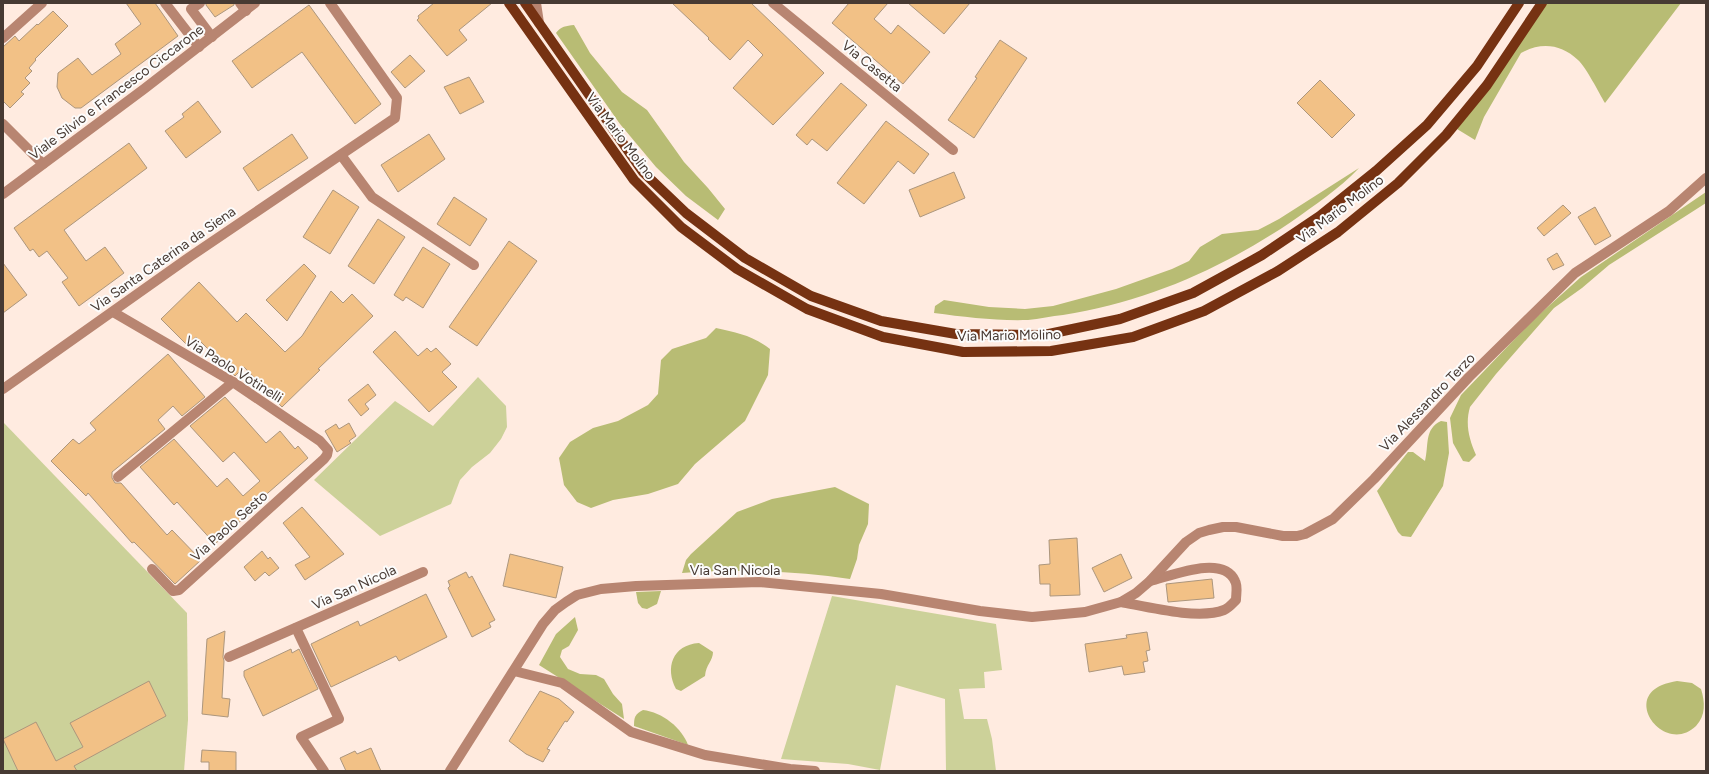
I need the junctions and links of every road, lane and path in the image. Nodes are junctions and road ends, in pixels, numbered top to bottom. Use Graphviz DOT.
graph roads {
  1 [pos="42,3"];
  2 [pos="164,3"];
  3 [pos="200,3"];
  4 [pos="255,3"];
  5 [pos="261,3"];
  6 [pos="330,3"];
  7 [pos="509,3"];
  8 [pos="525,3"];
  9 [pos="536,3"];
  10 [pos="773,3"];
  11 [pos="1519,3"];
  12 [pos="1542,3"];
  13 [pos="243,7"];
  14 [pos="539,23"];
  15 [pos="212,37"];
  16 [pos="3,38"];
  17 [pos="199,46"];
  18 [pos="3,124"];
  19 [pos="953,150"];
  20 [pos="341,155"];
  21 [pos="43,164"];
  22 [pos="1706,178"];
  23 [pos="3,194"];
  24 [pos="474,265"];
  25 [pos="112,312"];
  26 [pos="233,382"];
  27 [pos="3,389"];
  28 [pos="324,459"];
  29 [pos="118,478"];
  30 [pos="152,569"];
  31 [pos="423,572"];
  32 [pos="1150,581"];
  33 [pos="1122,602"];
  34 [pos="296,628"];
  35 [pos="230,658"];
  36 [pos="514,671"];
  37 [pos="324,771"];
  38 [pos="450,771"];
  39 [pos="815,771"];
  1 -- 16 [label="street"];
  2 -- 17 [label="street"];
  3 -- 15 [label="street"];
  4 -- 13 [label="street, Viale Silvio e Francesco Ciccarone"];
  5 -- 13 [label="street, Viale Silvio e Francesco Ciccarone"];
  6 -- 20 [label="street, Via Santa Caterina da Siena"];
  7 -- 12 [label="main road, Via Mario Molino"];
  8 -- 14 [label="main road, Via Mario Molino"];
  9 -- 14 [label="street"];
  10 -- 19 [label="street, Via Casetta"];
  11 -- 14 [label="main road, Via Mario Molino"];
  13 -- 15 [label="street, Viale Silvio e Francesco Ciccarone"];
  15 -- 17 [label="street, Viale Silvio e Francesco Ciccarone"];
  17 -- 21 [label="street, Viale Silvio e Francesco Ciccarone"];
  18 -- 21 [label="street"];
  20 -- 24 [label="street"];
  20 -- 25 [label="street, Via Santa Caterina da Siena"];
  21 -- 23 [label="street, Viale Silvio e Francesco Ciccarone"];
  22 -- 32 [label="street, Via Alessandro Terzo"];
  25 -- 26 [label="street, Via Paolo Votinelli"];
  25 -- 27 [label="street, Via Santa Caterina da Siena"];
  26 -- 28 [label="street, Via Paolo Votinelli"];
  26 -- 29 [label="street"];
  28 -- 30 [label="street, Via Paolo Sesto"];
  31 -- 34 [label="street, Via San Nicola"];
  32 -- 33 [label="street, Via San Nicola"];
  32 -- 33 [label="street"];
  33 -- 36 [label="street, Via San Nicola"];
  34 -- 35 [label="street, Via San Nicola"];
  34 -- 37 [label="street"];
  36 -- 38 [label="street, Via San Nicola"];
  36 -- 39 [label="street"];
}
